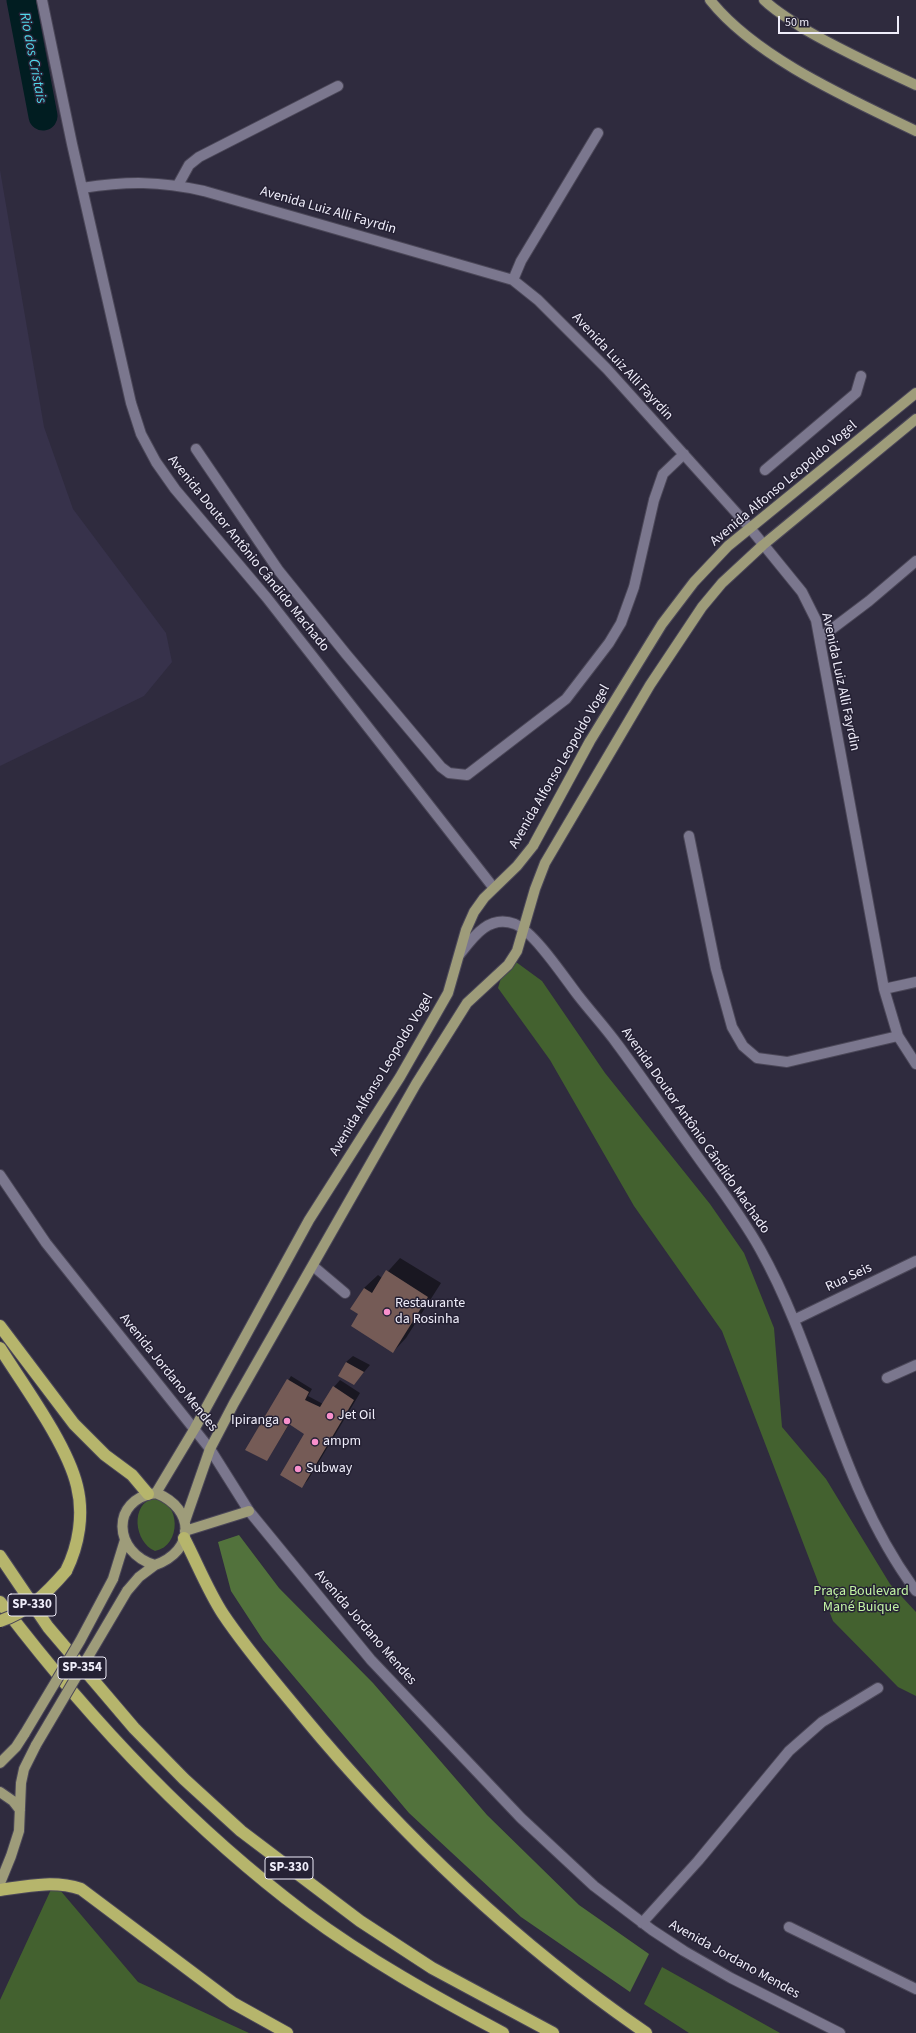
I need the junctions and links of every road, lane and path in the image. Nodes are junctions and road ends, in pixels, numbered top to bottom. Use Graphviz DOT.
graph roads {
  1 [pos="42,0"];
  2 [pos="710,0"];
  3 [pos="764,0"];
  4 [pos="916,85"];
  5 [pos="338,86"];
  6 [pos="916,131"];
  7 [pos="598,133"];
  8 [pos="178,185"];
  9 [pos="82,188"];
  10 [pos="512,280"];
  11 [pos="861,376"];
  12 [pos="916,393"];
  13 [pos="916,419"];
  14 [pos="196,449"];
  15 [pos="684,454"];
  16 [pos="765,470"];
  17 [pos="750,528"];
  18 [pos="763,545"];
  19 [pos="916,561"];
  20 [pos="820,638"];
  21 [pos="689,836"];
  22 [pos="494,888"];
  23 [pos="524,930"];
  24 [pos="460,954"];
  25 [pos="916,982"];
  26 [pos="884,989"];
  27 [pos="898,1036"];
  28 [pos="916,1064"];
  29 [pos="0,1174"];
  30 [pos="916,1261"];
  31 [pos="313,1266"];
  32 [pos="345,1293"];
  33 [pos="794,1320"];
  34 [pos="0,1326"];
  35 [pos="0,1348"];
  36 [pos="916,1366"];
  37 [pos="887,1378"];
  38 [pos="195,1428"];
  39 [pos="210,1449"];
  40 [pos="152,1494"];
  41 [pos="249,1511"];
  42 [pos="185,1530"];
  43 [pos="125,1540"];
  44 [pos="0,1556"];
  45 [pos="154,1565"];
  46 [pos="916,1591"];
  47 [pos="0,1602"];
  48 [pos="0,1621"];
  49 [pos="878,1688"];
  50 [pos="0,1763"];
  51 [pos="0,1792"];
  52 [pos="20,1810"];
  53 [pos="0,1883"];
  54 [pos="0,1890"];
  55 [pos="642,1922"];
  56 [pos="789,1927"];
  57 [pos="916,1989"];
  58 [pos="287,2033"];
  59 [pos="503,2033"];
  60 [pos="553,2033"];
  61 [pos="646,2033"];
  62 [pos="840,2033"];
  1 -- 9 [label="street"];
  2 -- 6 [label="main road"];
  3 -- 4 [label="main road"];
  5 -- 8 [label="street"];
  7 -- 10 [label="street"];
  8 -- 9 [label="street, Avenida Luiz Alli Fayrdin"];
  8 -- 10 [label="street, Avenida Luiz Alli Fayrdin"];
  9 -- 22 [label="street, Avenida Doutor Antônio Cândido Machado"];
  10 -- 15 [label="street, Avenida Luiz Alli Fayrdin"];
  11 -- 16 [label="street"];
  12 -- 17 [label="main road, Avenida Alfonso Leopoldo Vogel"];
  13 -- 18 [label="main road"];
  14 -- 15 [label="street"];
  15 -- 17 [label="street, Avenida Luiz Alli Fayrdin"];
  17 -- 18 [label="street, Avenida Luiz Alli Fayrdin"];
  17 -- 22 [label="main road, Avenida Alfonso Leopoldo Vogel"];
  18 -- 20 [label="street, Avenida Luiz Alli Fayrdin"];
  18 -- 23 [label="main road"];
  19 -- 20 [label="street"];
  20 -- 26 [label="street, Avenida Luiz Alli Fayrdin"];
  21 -- 27 [label="street"];
  22 -- 24 [label="main road, Avenida Alfonso Leopoldo Vogel"];
  23 -- 24 [label="street, Avenida Doutor Antônio Cândido Machado"];
  23 -- 31 [label="main road"];
  23 -- 33 [label="street, Avenida Doutor Antônio Cândido Machado"];
  24 -- 38 [label="main road, Avenida Alfonso Leopoldo Vogel"];
  25 -- 26 [label="street"];
  26 -- 27 [label="street, Avenida Luiz Alli Fayrdin"];
  27 -- 28 [label="street, Avenida Luiz Alli Fayrdin"];
  29 -- 38 [label="street, Avenida Jordano Mendes"];
  30 -- 33 [label="street, Rua Seis"];
  31 -- 32 [label="street"];
  31 -- 39 [label="main road"];
  33 -- 46 [label="street, Avenida Doutor Antônio Cândido Machado"];
  34 -- 40 [label="highway"];
  35 -- 48 [label="highway, bridge"];
  36 -- 37 [label="street"];
  38 -- 39 [label="street, Avenida Jordano Mendes"];
  38 -- 40 [label="main road, SP-354"];
  39 -- 41 [label="street, Avenida Jordano Mendes"];
  39 -- 42 [label="main road, SP-354"];
  40 -- 42 [label="main road"];
  40 -- 43 [label="main road, SP-354"];
  41 -- 42 [label="main road"];
  41 -- 55 [label="street, Avenida Jordano Mendes"];
  42 -- 45 [label="main road, SP-354"];
  42 -- 61 [label="highway"];
  43 -- 45 [label="main road, SP-354"];
  43 -- 50 [label="main road, SP-354, bridge"];
  44 -- 60 [label="highway, SP-330"];
  45 -- 52 [label="main road, SP-354, bridge"];
  47 -- 59 [label="highway, SP-330"];
  49 -- 55 [label="street"];
  51 -- 52 [label="main road"];
  52 -- 53 [label="main road, SP-354"];
  54 -- 58 [label="highway"];
  55 -- 62 [label="street, Avenida Jordano Mendes"];
  56 -- 57 [label="street"];
}
